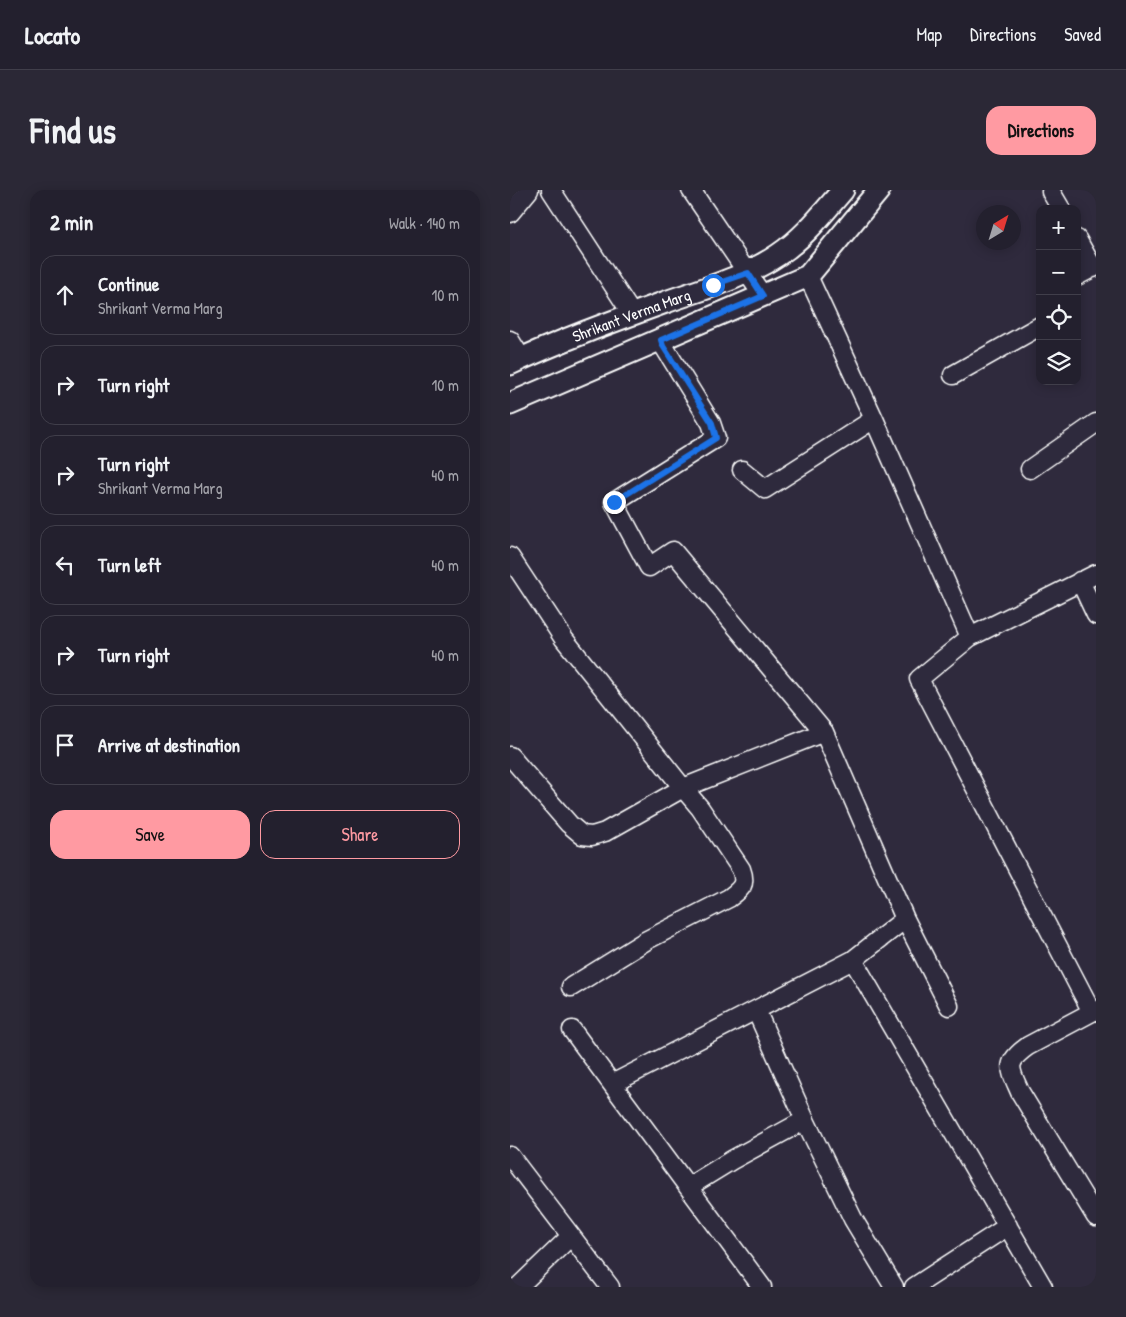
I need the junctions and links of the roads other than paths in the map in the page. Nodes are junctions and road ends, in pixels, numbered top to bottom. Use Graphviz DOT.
graph roads {
  1 [pos="529,190"];
  2 [pos="551,190"];
  3 [pos="691,190"];
  4 [pos="842,190"];
  5 [pos="879,190"];
  6 [pos="1051,192"];
  7 [pos="1059,205"];
  8 [pos="510,213"];
  9 [pos="1081,246"];
  10 [pos="1094,267"];
  11 [pos="748,273"];
  12 [pos="1081,274"];
  13 [pos="808,276"];
  14 [pos="763,296"];
  15 [pos="632,314"];
  16 [pos="1036,328"];
  17 [pos="510,340"];
  18 [pos="661,340"];
  19 [pos="516,362"];
  20 [pos="953,375"];
  21 [pos="510,404"];
  22 [pos="874,419"];
  23 [pos="1096,423"];
  24 [pos="1030,469"];
  25 [pos="742,470"];
  26 [pos="510,557"];
  27 [pos="1088,578"];
  28 [pos="1096,615"];
  29 [pos="970,637"];
  30 [pos="824,732"];
  31 [pos="510,756"];
  32 [pos="683,788"];
  33 [pos="905,919"];
  34 [pos="853,960"];
  35 [pos="571,987"];
  36 [pos="949,1006"];
  37 [pos="756,1010"];
  38 [pos="1094,1011"];
  39 [pos="572,1030"];
  40 [pos="612,1084"];
  41 [pos="805,1120"];
  42 [pos="510,1156"];
  43 [pos="688,1187"];
  44 [pos="1096,1218"];
  45 [pos="1008,1226"];
  46 [pos="571,1236"];
  47 [pos="518,1287"];
  48 [pos="610,1287"];
  49 [pos="762,1287"];
  50 [pos="894,1287"];
  51 [pos="914,1287"];
  52 [pos="1043,1287"];
  1 -- 8 [label="street"];
  2 -- 15 [label="street"];
  3 -- 11 [label="street"];
  4 -- 11 [label="street, Shrikant Verma Marg"];
  5 -- 13 [label="street, Shrikant Verma Marg"];
  6 -- 7 [label="street"];
  9 -- 10 [label="street"];
  10 -- 12 [label="street"];
  11 -- 14 [label="street"];
  11 -- 15 [label="street, Shrikant Verma Marg"];
  13 -- 14 [label="street, Shrikant Verma Marg"];
  13 -- 22 [label="street"];
  14 -- 18 [label="street, Shrikant Verma Marg"];
  15 -- 19 [label="street, Shrikant Verma Marg"];
  16 -- 20 [label="street"];
  17 -- 19 [label="street"];
  18 -- 21 [label="street, Shrikant Verma Marg"];
  18 -- 30 [label="street"];
  22 -- 25 [label="street"];
  22 -- 29 [label="street"];
  23 -- 24 [label="street"];
  26 -- 32 [label="street"];
  27 -- 28 [label="street"];
  27 -- 29 [label="street"];
  29 -- 38 [label="street"];
  30 -- 32 [label="street"];
  30 -- 33 [label="street"];
  31 -- 32 [label="street"];
  32 -- 35 [label="street"];
  33 -- 34 [label="street"];
  33 -- 36 [label="street"];
  34 -- 37 [label="street"];
  34 -- 45 [label="street"];
  37 -- 40 [label="street"];
  37 -- 41 [label="street"];
  38 -- 44 [label="street"];
  39 -- 40 [label="street"];
  40 -- 43 [label="street"];
  41 -- 43 [label="street"];
  41 -- 50 [label="street"];
  42 -- 46 [label="street"];
  43 -- 49 [label="street"];
  45 -- 51 [label="street"];
  45 -- 52 [label="street"];
  46 -- 47 [label="street"];
  46 -- 48 [label="street"];
}
